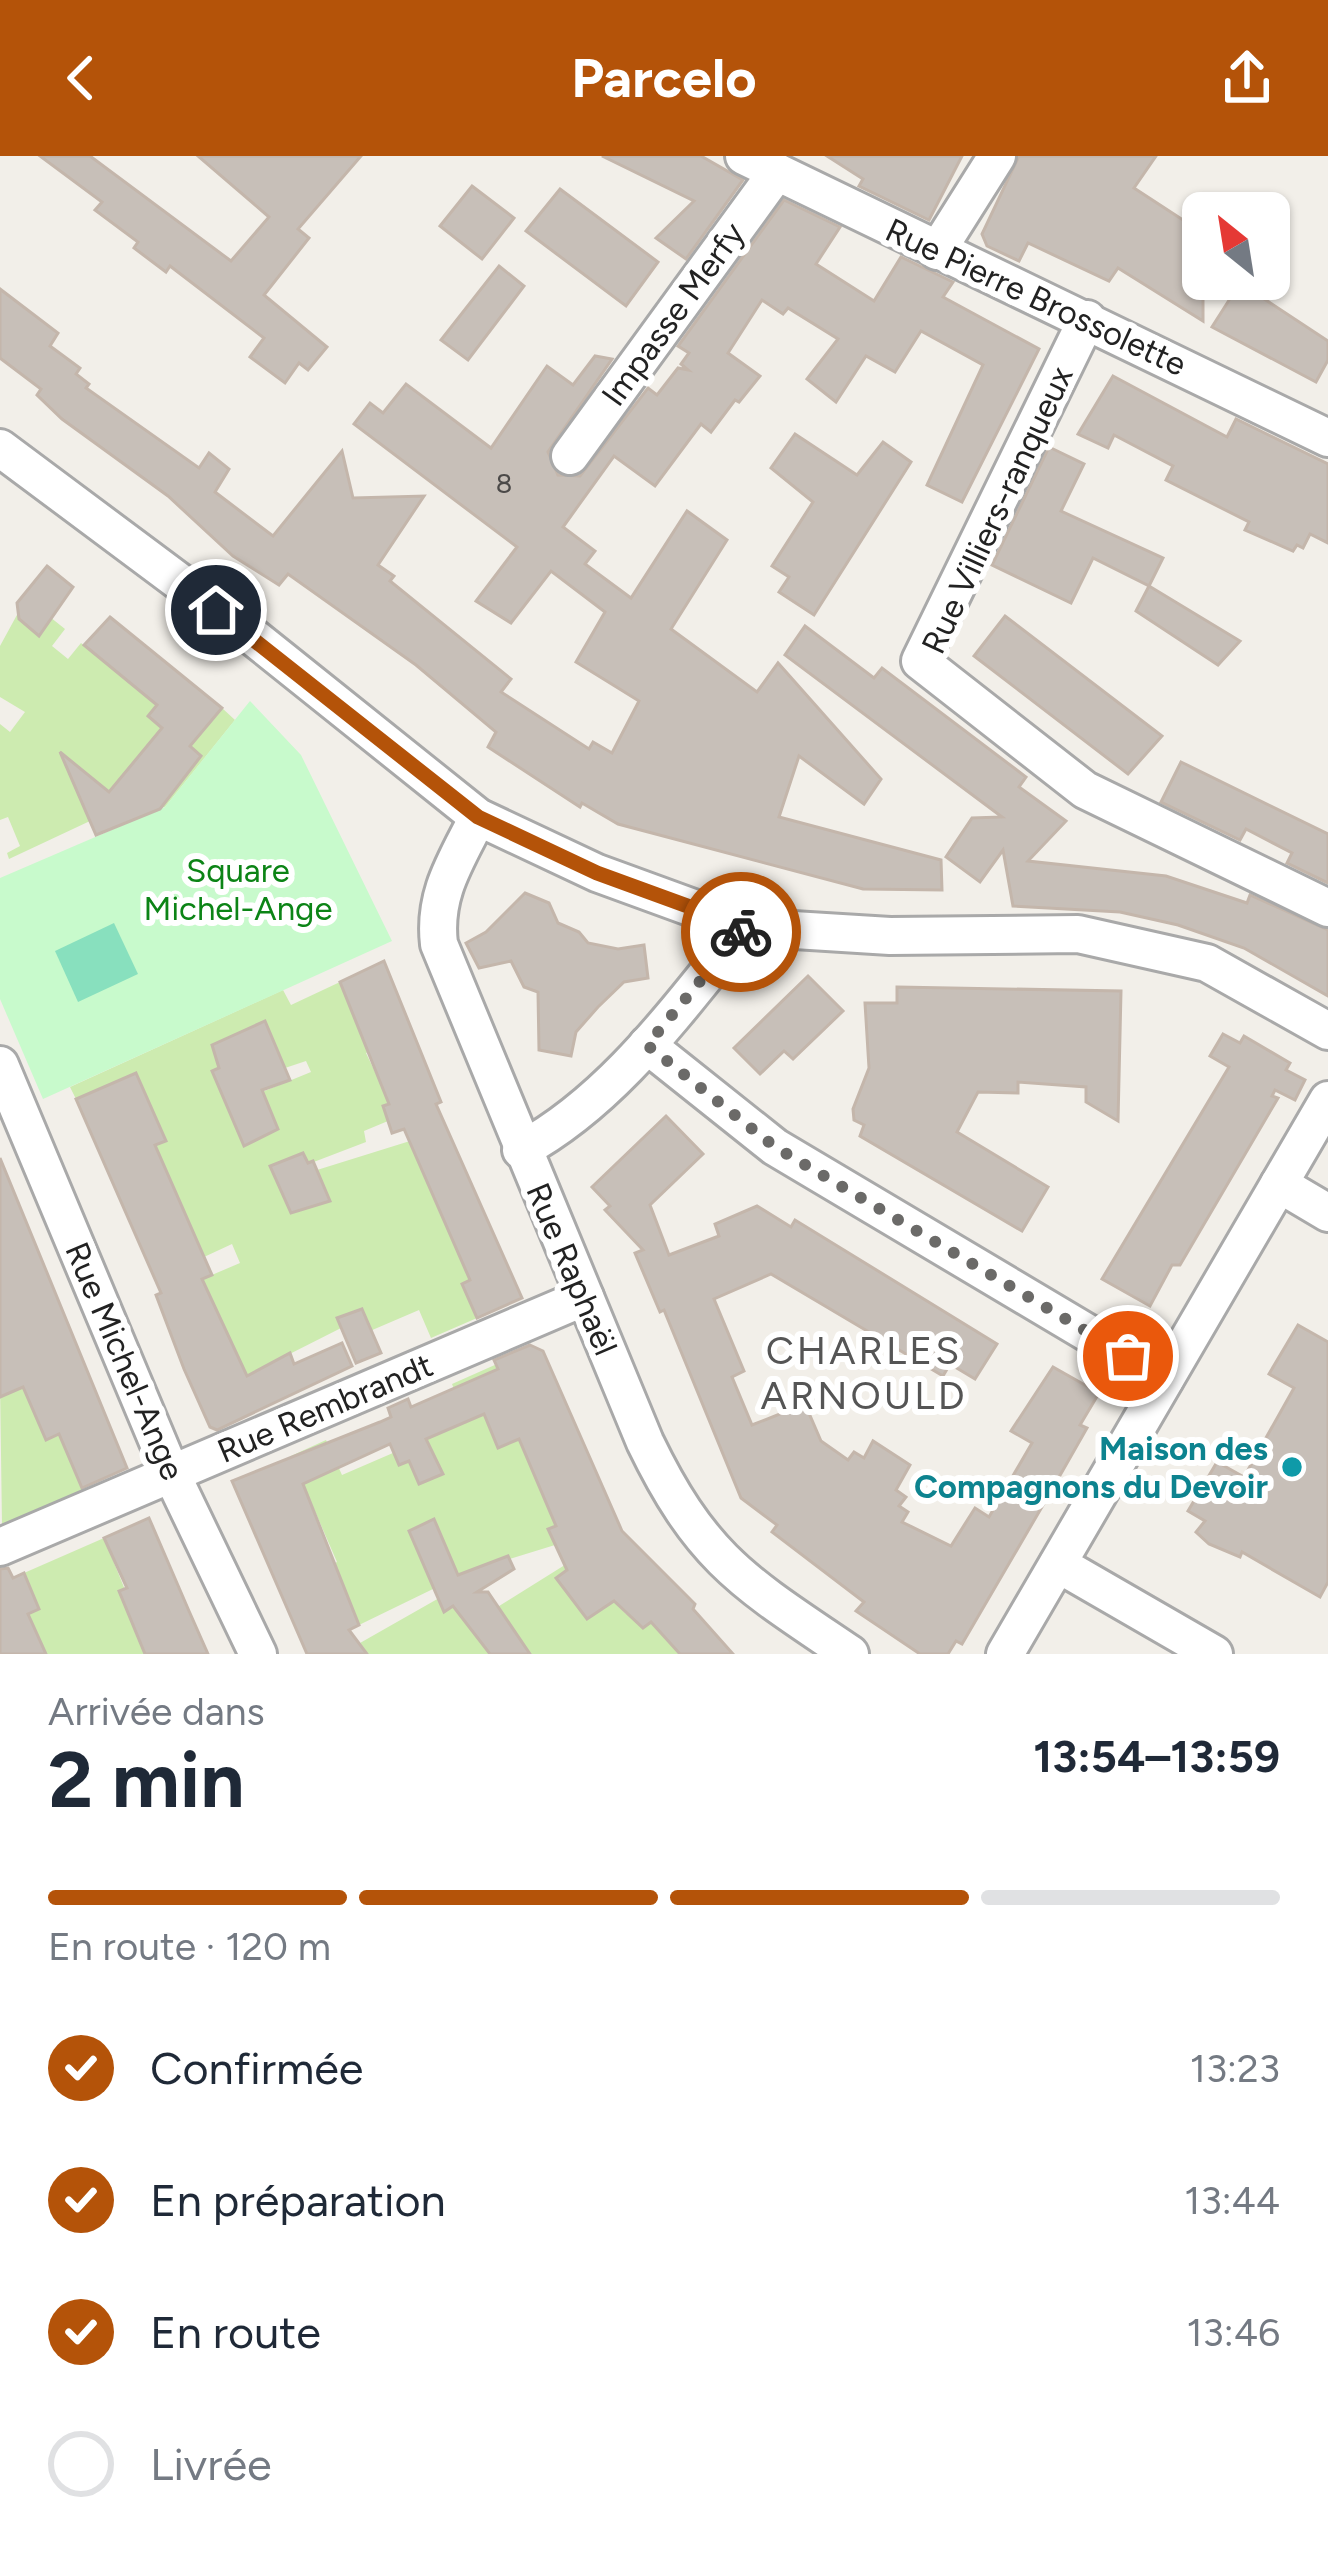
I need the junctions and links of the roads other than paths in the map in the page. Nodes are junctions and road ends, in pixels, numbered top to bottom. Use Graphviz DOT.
graph roads {
  1 [pos="998,156"];
  2 [pos="760,164"];
  3 [pos="937,250"];
  4 [pos="1088,319"];
  5 [pos="1328,438"];
  6 [pos="0,448"];
  7 [pos="570,456"];
  8 [pos="478,817"];
  9 [pos="1328,908"];
  10 [pos="745,927"];
  11 [pos="1328,1030"];
  12 [pos="647,1045"];
  13 [pos="0,1065"];
  14 [pos="1328,1100"];
  15 [pos="521,1150"];
  16 [pos="1302,1198"];
  17 [pos="585,1297"];
  18 [pos="1166,1379"];
  19 [pos="171,1473"];
  20 [pos="0,1547"];
  21 [pos="1071,1572"];
  22 [pos="258,1654"];
  23 [pos="850,1654"];
  24 [pos="1005,1654"];
  25 [pos="1214,1654"];
  1 -- 3 [label="street"];
  2 -- 3 [label="street, Rue Pierre Brossolette"];
  2 -- 7 [label="street, Impasse Merfy"];
  3 -- 4 [label="street, Rue Pierre Brossolette"];
  4 -- 5 [label="street, Rue Pierre Brossolette"];
  4 -- 9 [label="street, Rue Villiers-ranqueux"];
  6 -- 8 [label="street"];
  8 -- 10 [label="street"];
  8 -- 15 [label="street, Rue Raphaël"];
  10 -- 11 [label="street"];
  10 -- 12 [label="street"];
  12 -- 15 [label="street"];
  12 -- 18 [label="street"];
  13 -- 19 [label="street, Rue Michel-Ange"];
  14 -- 16 [label="street"];
  15 -- 17 [label="street, Rue Raphaël"];
  16 -- 18 [label="street"];
  17 -- 19 [label="street, Rue Rembrandt"];
  17 -- 23 [label="street, Rue Raphaël"];
  18 -- 21 [label="street"];
  19 -- 20 [label="street, Rue Rembrandt"];
  19 -- 22 [label="street, Rue Michel-Ange"];
  21 -- 24 [label="street"];
  21 -- 25 [label="street"];
}
